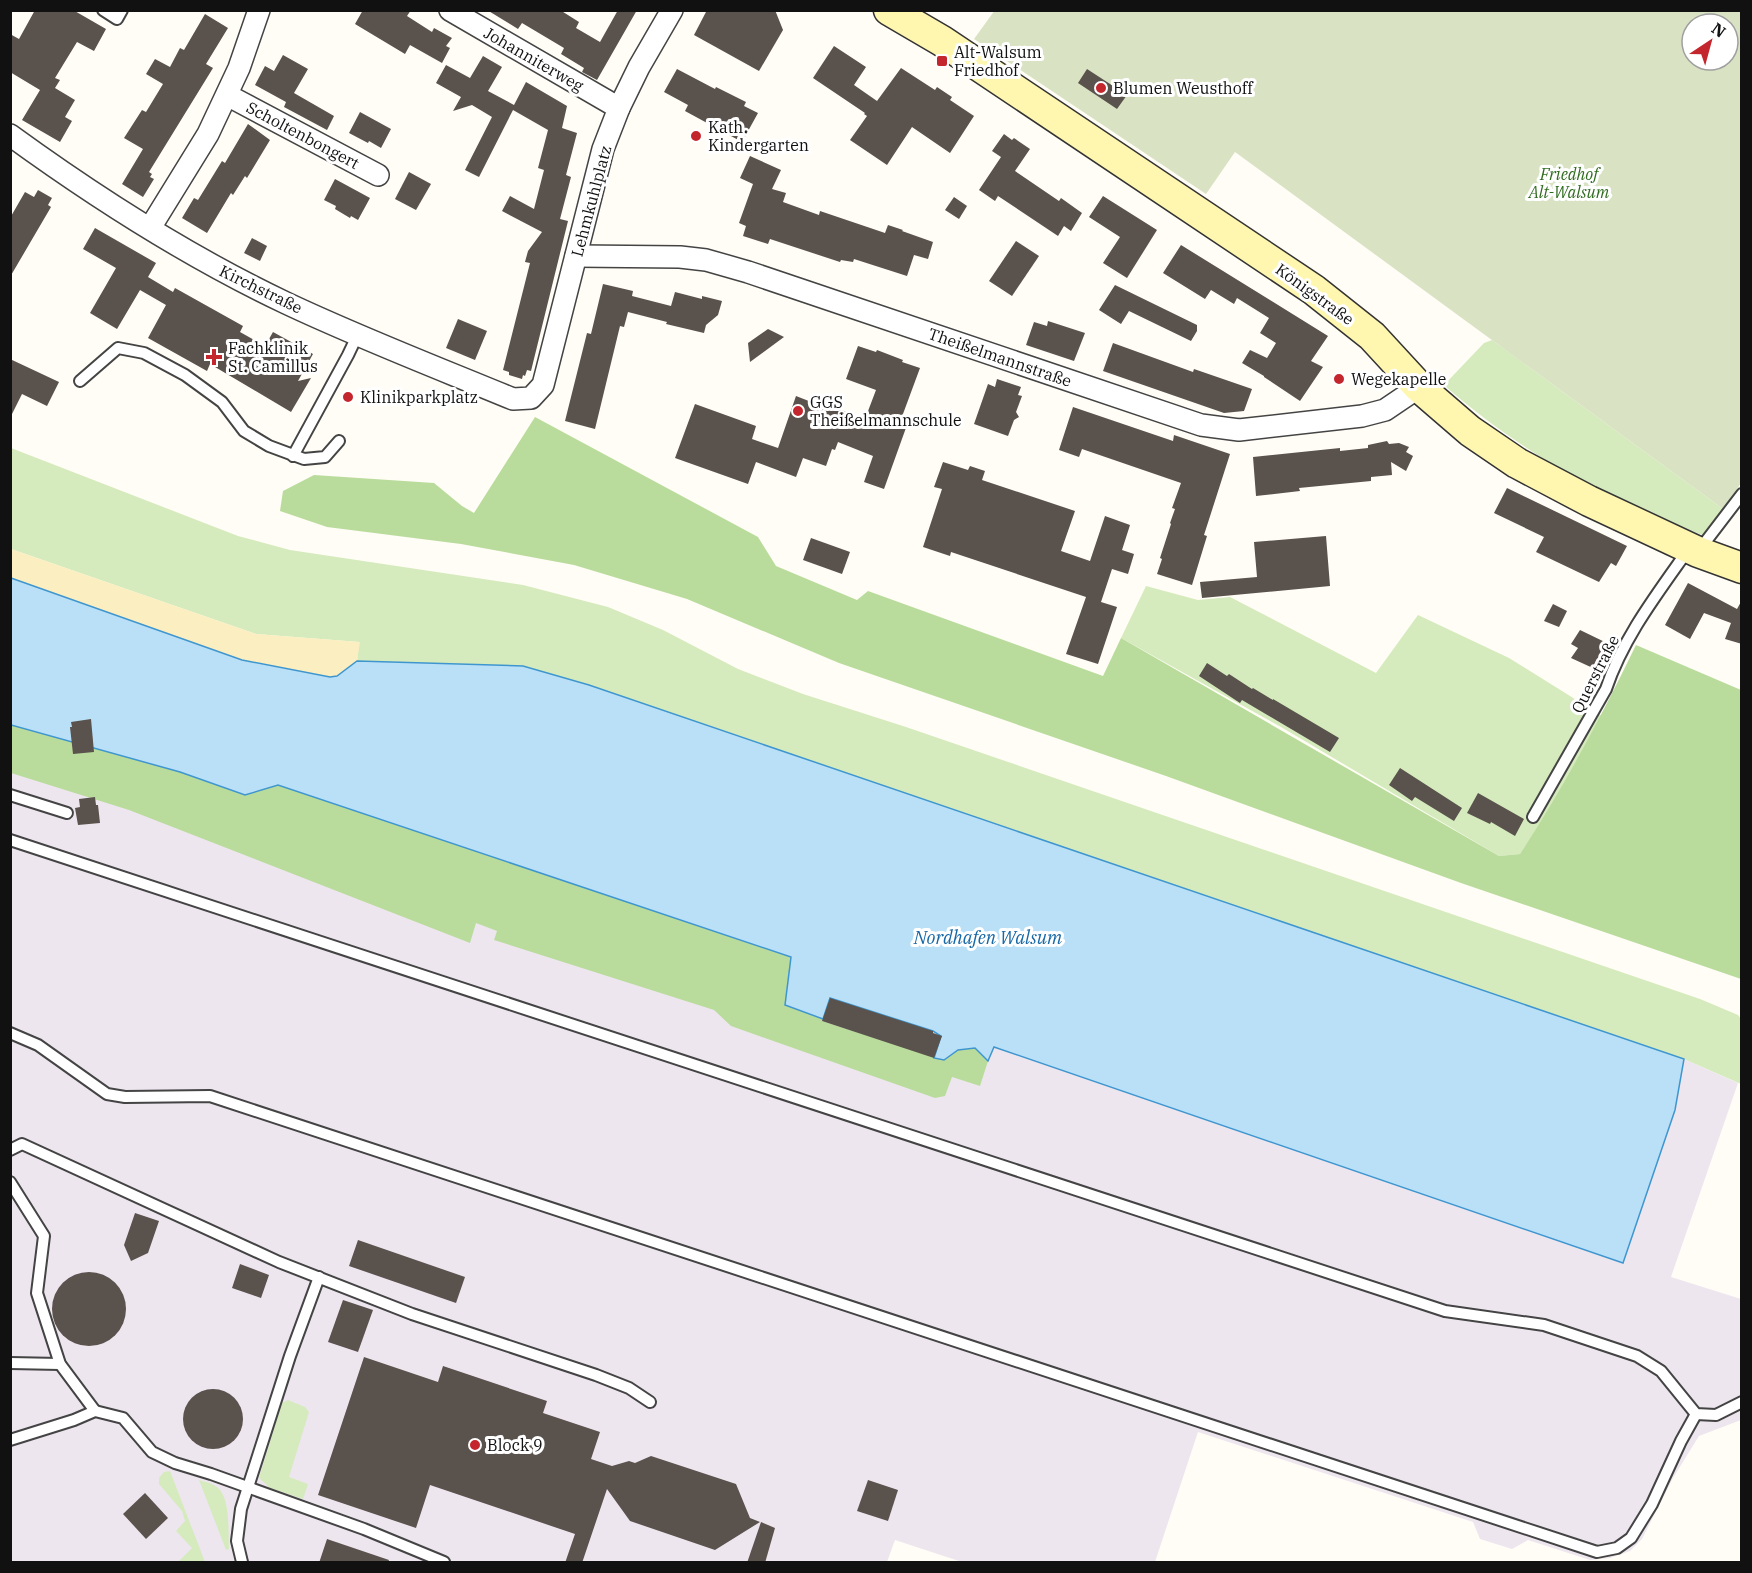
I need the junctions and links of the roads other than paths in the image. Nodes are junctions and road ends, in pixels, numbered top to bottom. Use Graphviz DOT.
graph roads {
  1 [pos="103,10"];
  2 [pos="122,10"];
  3 [pos="259,10"];
  4 [pos="450,10"];
  5 [pos="672,10"];
  6 [pos="889,10"];
  7 [pos="227,95"];
  8 [pos="618,108"];
  9 [pos="10,135"];
  10 [pos="378,174"];
  11 [pos="150,228"];
  12 [pos="576,256"];
  13 [pos="358,334"];
  14 [pos="80,381"];
  15 [pos="1419,387"];
  16 [pos="531,398"];
  17 [pos="339,441"];
  18 [pos="293,456"];
  19 [pos="1742,494"];
  20 [pos="1694,550"];
  21 [pos="1742,568"];
  22 [pos="10,795"];
  23 [pos="67,813"];
  24 [pos="1533,817"];
  25 [pos="10,840"];
  26 [pos="10,1033"];
  27 [pos="10,1150"];
  28 [pos="10,1182"];
  29 [pos="319,1277"];
  30 [pos="10,1363"];
  31 [pos="60,1364"];
  32 [pos="650,1402"];
  33 [pos="1742,1402"];
  34 [pos="95,1411"];
  35 [pos="1696,1414"];
  36 [pos="10,1440"];
  37 [pos="248,1488"];
  38 [pos="242,1563"];
  39 [pos="444,1563"];
  1 -- 2 [label="lane"];
  3 -- 7 [label="street, Scholtenbongert"];
  4 -- 8 [label="street, Johanniterweg"];
  5 -- 8 [label="street, Lehmkuhlplatz"];
  6 -- 15 [label="street, Königstraße"];
  7 -- 10 [label="street, Scholtenbongert"];
  7 -- 11 [label="street, Scholtenbongert"];
  8 -- 12 [label="street, Lehmkuhlplatz"];
  9 -- 11 [label="street, Kirchstraße"];
  11 -- 13 [label="street, Kirchstraße"];
  12 -- 15 [label="street, Theißelmannstraße"];
  12 -- 16 [label="street, Lehmkuhlplatz"];
  13 -- 16 [label="street, Kirchstraße"];
  13 -- 18 [label="lane"];
  14 -- 18 [label="lane"];
  15 -- 20 [label="street, Königstraße"];
  17 -- 18 [label="lane"];
  19 -- 20 [label="lane, Querstraße"];
  20 -- 21 [label="street, Königstraße"];
  20 -- 24 [label="lane, Querstraße"];
  22 -- 23 [label="lane"];
  25 -- 35 [label="lane"];
  26 -- 35 [label="lane"];
  27 -- 29 [label="lane"];
  28 -- 31 [label="lane"];
  29 -- 32 [label="lane"];
  29 -- 37 [label="lane"];
  30 -- 31 [label="lane"];
  31 -- 34 [label="lane"];
  33 -- 35 [label="lane"];
  34 -- 36 [label="lane"];
  34 -- 37 [label="lane"];
  37 -- 38 [label="lane"];
  37 -- 39 [label="lane"];
}
